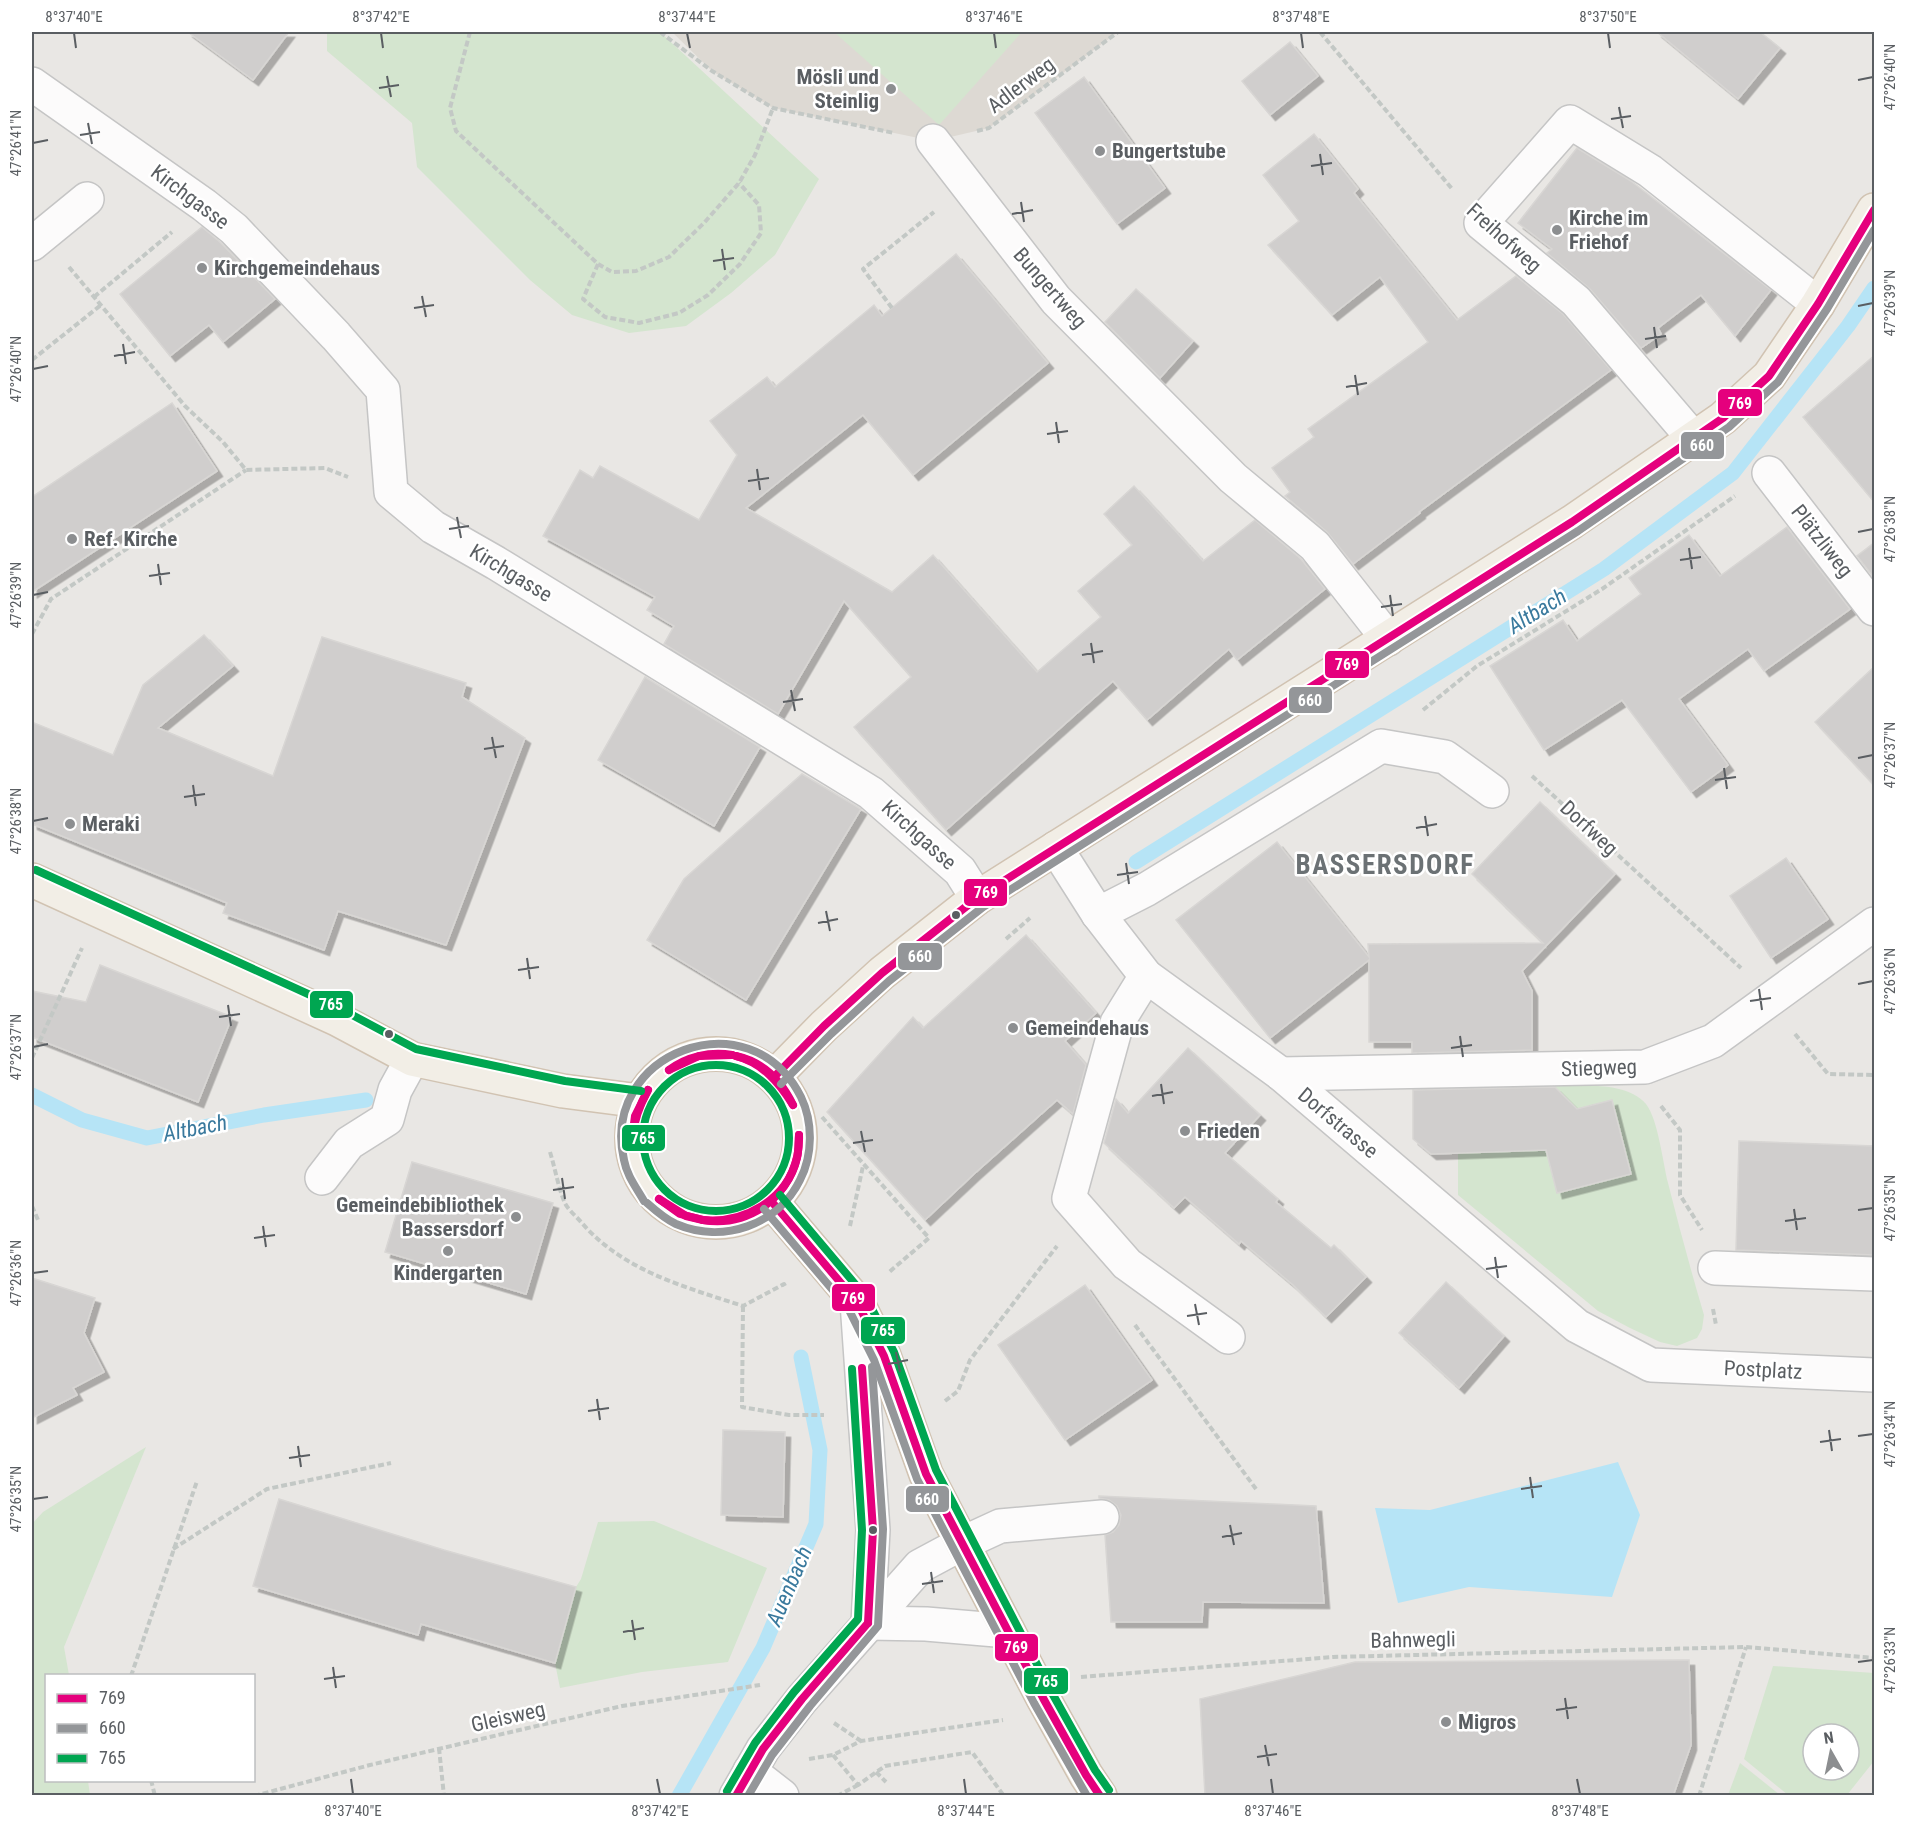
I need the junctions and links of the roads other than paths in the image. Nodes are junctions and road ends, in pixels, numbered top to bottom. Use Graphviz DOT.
graph roads {
  1 [pos="32,84"];
  2 [pos="933,141"];
  3 [pos="87,198"];
  4 [pos="1875,210"];
  5 [pos="32,244"];
  6 [pos="1818,303"];
  7 [pos="1694,439"];
  8 [pos="1768,472"];
  9 [pos="1875,609"];
  10 [pos="1388,639"];
  11 [pos="1492,792"];
  12 [pos="1056,848"];
  13 [pos="32,880"];
  14 [pos="977,898"];
  15 [pos="1098,914"];
  16 [pos="1875,924"];
  17 [pos="1146,976"];
  18 [pos="412,1059"];
  19 [pos="1281,1074"];
  20 [pos="774,1077"];
  21 [pos="640,1101"];
  22 [pos="322,1178"];
  23 [pos="772,1202"];
  24 [pos="1715,1268"];
  25 [pos="1875,1274"];
  26 [pos="857,1302"];
  27 [pos="1228,1337"];
  28 [pos="1652,1365"];
  29 [pos="1875,1375"];
  30 [pos="1102,1517"];
  31 [pos="962,1544"];
  32 [pos="868,1623"];
  33 [pos="1008,1631"];
  34 [pos="741,1789"];
  35 [pos="782,1796"];
  36 [pos="1100,1796"];
  1 -- 14 [label="street, Kirchgasse"];
  2 -- 10 [label="street, Bungertweg"];
  3 -- 5 [label="street"];
  4 -- 6 [label="main road"];
  6 -- 7 [label="main road"];
  6 -- 7 [label="street, Freihofweg"];
  7 -- 10 [label="main road"];
  8 -- 9 [label="street, Plätzliweg"];
  10 -- 12 [label="main road"];
  11 -- 15 [label="street"];
  12 -- 14 [label="main road"];
  12 -- 15 [label="street, Dorfstrasse"];
  13 -- 18 [label="main road"];
  14 -- 20 [label="main road"];
  15 -- 17 [label="street, Dorfstrasse"];
  16 -- 19 [label="street, Stiegweg"];
  17 -- 19 [label="street, Dorfstrasse"];
  17 -- 27 [label="street"];
  18 -- 21 [label="main road"];
  18 -- 22 [label="street"];
  19 -- 28 [label="street, Dorfstrasse"];
  20 -- 21 [label="main road"];
  20 -- 23 [label="main road"];
  21 -- 23 [label="main road"];
  23 -- 26 [label="main road"];
  24 -- 25 [label="street"];
  26 -- 31 [label="main road"];
  26 -- 32 [label="street"];
  28 -- 29 [label="street, Postplatz"];
  30 -- 31 [label="street"];
  31 -- 32 [label="street"];
  31 -- 33 [label="main road"];
  32 -- 33 [label="street"];
  32 -- 34 [label="street"];
  33 -- 36 [label="main road"];
  34 -- 35 [label="street"];
}
